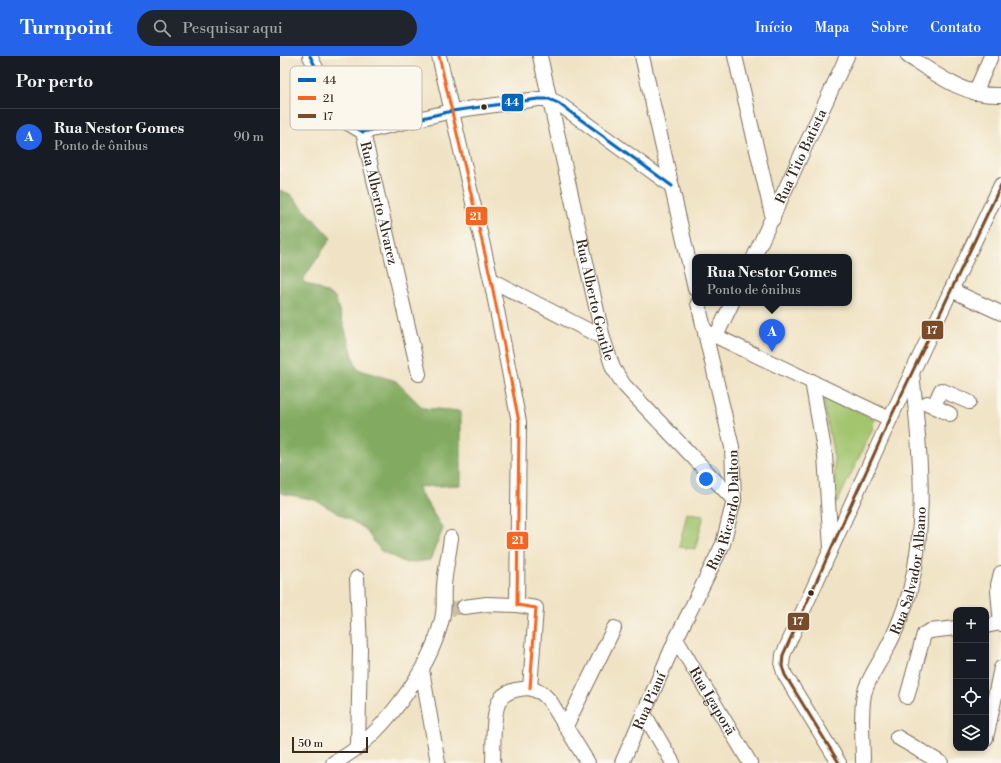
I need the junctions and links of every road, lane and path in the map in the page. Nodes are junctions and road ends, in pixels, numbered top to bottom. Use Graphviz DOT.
graph roads {
  1 [pos="310,56"];
  2 [pos="439,56"];
  3 [pos="540,56"];
  4 [pos="642,56"];
  5 [pos="736,56"];
  6 [pos="847,56"];
  7 [pos="908,56"];
  8 [pos="991,56"];
  9 [pos="315,66"];
  10 [pos="975,93"];
  11 [pos="1001,95"];
  12 [pos="549,99"];
  13 [pos="452,111"];
  14 [pos="422,118"];
  15 [pos="360,130"];
  16 [pos="371,130"];
  17 [pos="363,132"];
  18 [pos="1001,185"];
  19 [pos="672,186"];
  20 [pos="773,219"];
  21 [pos="756,254"];
  22 [pos="692,276"];
  23 [pos="490,280"];
  24 [pos="951,290"];
  25 [pos="699,306"];
  26 [pos="730,306"];
  27 [pos="1001,313"];
  28 [pos="710,334"];
  29 [pos="603,338"];
  30 [pos="912,371"];
  31 [pos="419,374"];
  32 [pos="812,381"];
  33 [pos="915,398"];
  34 [pos="969,402"];
  35 [pos="934,406"];
  36 [pos="950,414"];
  37 [pos="890,418"];
  38 [pos="734,500"];
  39 [pos="451,538"];
  40 [pos="831,549"];
  41 [pos="357,578"];
  42 [pos="1000,579"];
  43 [pos="517,605"];
  44 [pos="453,609"];
  45 [pos="1001,624"];
  46 [pos="989,626"];
  47 [pos="614,628"];
  48 [pos="953,628"];
  49 [pos="676,640"];
  50 [pos="1001,668"];
  51 [pos="422,670"];
  52 [pos="530,688"];
  53 [pos="907,697"];
  54 [pos="643,712"];
  55 [pos="989,724"];
  56 [pos="566,726"];
  57 [pos="897,738"];
  58 [pos="358,747"];
  59 [pos="332,763"];
  60 [pos="438,763"];
  61 [pos="493,763"];
  62 [pos="588,763"];
  63 [pos="622,763"];
  64 [pos="673,763"];
  65 [pos="750,763"];
  66 [pos="839,763"];
  67 [pos="863,763"];
  68 [pos="941,763"];
  1 -- 9 [label="street"];
  2 -- 13 [label="street"];
  3 -- 12 [label="street, Rua Alberto Gentile"];
  4 -- 19 [label="street"];
  5 -- 20 [label="street"];
  6 -- 20 [label="street, Rua Tito Batista"];
  7 -- 10 [label="street"];
  8 -- 10 [label="street"];
  10 -- 11 [label="street"];
  12 -- 13 [label="street, Rua Alberto Alvarez"];
  12 -- 19 [label="street"];
  12 -- 29 [label="street, Rua Alberto Gentile"];
  13 -- 14 [label="street, Rua Alberto Alvarez"];
  13 -- 23 [label="street"];
  15 -- 17 [label="street"];
  16 -- 17 [label="street, Rua Alberto Alvarez"];
  17 -- 31 [label="street, Rua Alberto Alvarez"];
  18 -- 24 [label="street"];
  19 -- 22 [label="street"];
  20 -- 21 [label="street, Rua Tito Batista"];
  23 -- 29 [label="street"];
  23 -- 43 [label="street"];
  24 -- 27 [label="street"];
  24 -- 30 [label="street"];
  25 -- 28 [label="street, Rua Ricardo Dalton"];
  26 -- 28 [label="street"];
  28 -- 32 [label="street"];
  28 -- 38 [label="street, Rua Ricardo Dalton"];
  29 -- 38 [label="street, Rua Alberto Gentile"];
  30 -- 33 [label="street, Rua Salvador Albano"];
  30 -- 37 [label="street"];
  32 -- 37 [label="street"];
  32 -- 40 [label="street"];
  33 -- 35 [label="street"];
  33 -- 67 [label="street, Rua Salvador Albano"];
  34 -- 35 [label="street"];
  35 -- 36 [label="street"];
  37 -- 40 [label="street"];
  38 -- 49 [label="street, Rua Ricardo Dalton"];
  39 -- 44 [label="street"];
  40 -- 66 [label="street"];
  41 -- 58 [label="street"];
  42 -- 45 [label="street"];
  43 -- 44 [label="street"];
  43 -- 52 [label="street"];
  44 -- 51 [label="street"];
  45 -- 46 [label="street"];
  47 -- 56 [label="street"];
  48 -- 53 [label="street"];
  49 -- 54 [label="street, Rua Piauí"];
  49 -- 65 [label="street, Rua Igaporã"];
  50 -- 55 [label="street"];
  51 -- 58 [label="street"];
  51 -- 60 [label="street"];
  52 -- 56 [label="street"];
  52 -- 61 [label="street"];
  54 -- 63 [label="street, Rua Piauí"];
  54 -- 64 [label="street"];
  56 -- 62 [label="street"];
  57 -- 68 [label="street"];
  58 -- 59 [label="street"];
}
